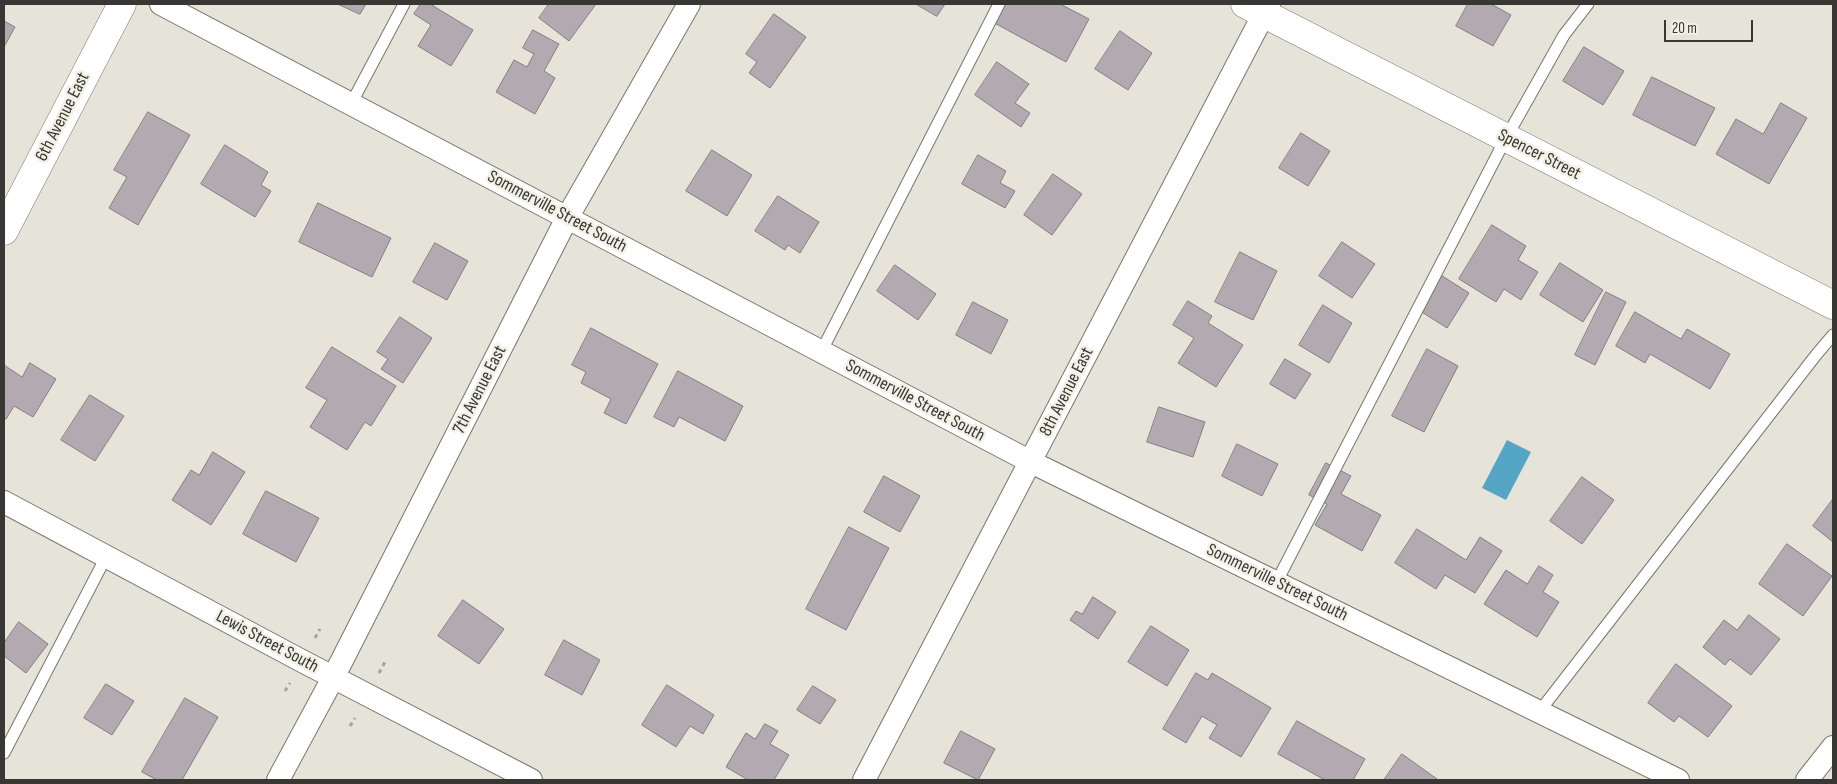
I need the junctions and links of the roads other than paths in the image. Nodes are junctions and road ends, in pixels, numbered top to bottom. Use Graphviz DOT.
graph roads {
  1 [pos="122,4"];
  2 [pos="161,4"];
  3 [pos="404,4"];
  4 [pos="689,4"];
  5 [pos="999,4"];
  6 [pos="1588,4"];
  7 [pos="1259,7"];
  8 [pos="351,104"];
  9 [pos="1506,138"];
  10 [pos="8,214"];
  11 [pos="567,218"];
  12 [pos="1833,305"];
  13 [pos="1833,335"];
  14 [pos="821,352"];
  15 [pos="1031,462"];
  16 [pos="4,502"];
  17 [pos="106,557"];
  18 [pos="1276,583"];
  19 [pos="333,678"];
  20 [pos="1539,712"];
  21 [pos="1833,748"];
  22 [pos="4,752"];
  23 [pos="278,780"];
  24 [pos="531,780"];
  25 [pos="864,780"];
  26 [pos="1678,780"];
  27 [pos="1807,780"];
  1 -- 10 [label="street, 6th Avenue East"];
  2 -- 8 [label="street, Sommerville Street South"];
  3 -- 8 [label="lane"];
  4 -- 11 [label="street, 7th Avenue East"];
  5 -- 14 [label="lane"];
  6 -- 9 [label="lane"];
  7 -- 9 [label="street, Spencer Street"];
  7 -- 15 [label="street, 8th Avenue East"];
  8 -- 11 [label="street, Sommerville Street South"];
  9 -- 12 [label="street, Spencer Street"];
  9 -- 18 [label="lane"];
  11 -- 14 [label="street, Sommerville Street South"];
  11 -- 19 [label="street, 7th Avenue East"];
  13 -- 20 [label="lane"];
  14 -- 15 [label="street, Sommerville Street South"];
  15 -- 18 [label="street, Sommerville Street South"];
  15 -- 25 [label="street, 8th Avenue East"];
  16 -- 17 [label="street, Lewis Street South"];
  17 -- 19 [label="street, Lewis Street South"];
  17 -- 22 [label="lane"];
  18 -- 20 [label="street, Sommerville Street South"];
  19 -- 23 [label="street, 7th Avenue East"];
  19 -- 24 [label="street, Lewis Street South"];
  20 -- 26 [label="street, Sommerville Street South"];
  21 -- 27 [label="street"];
}
